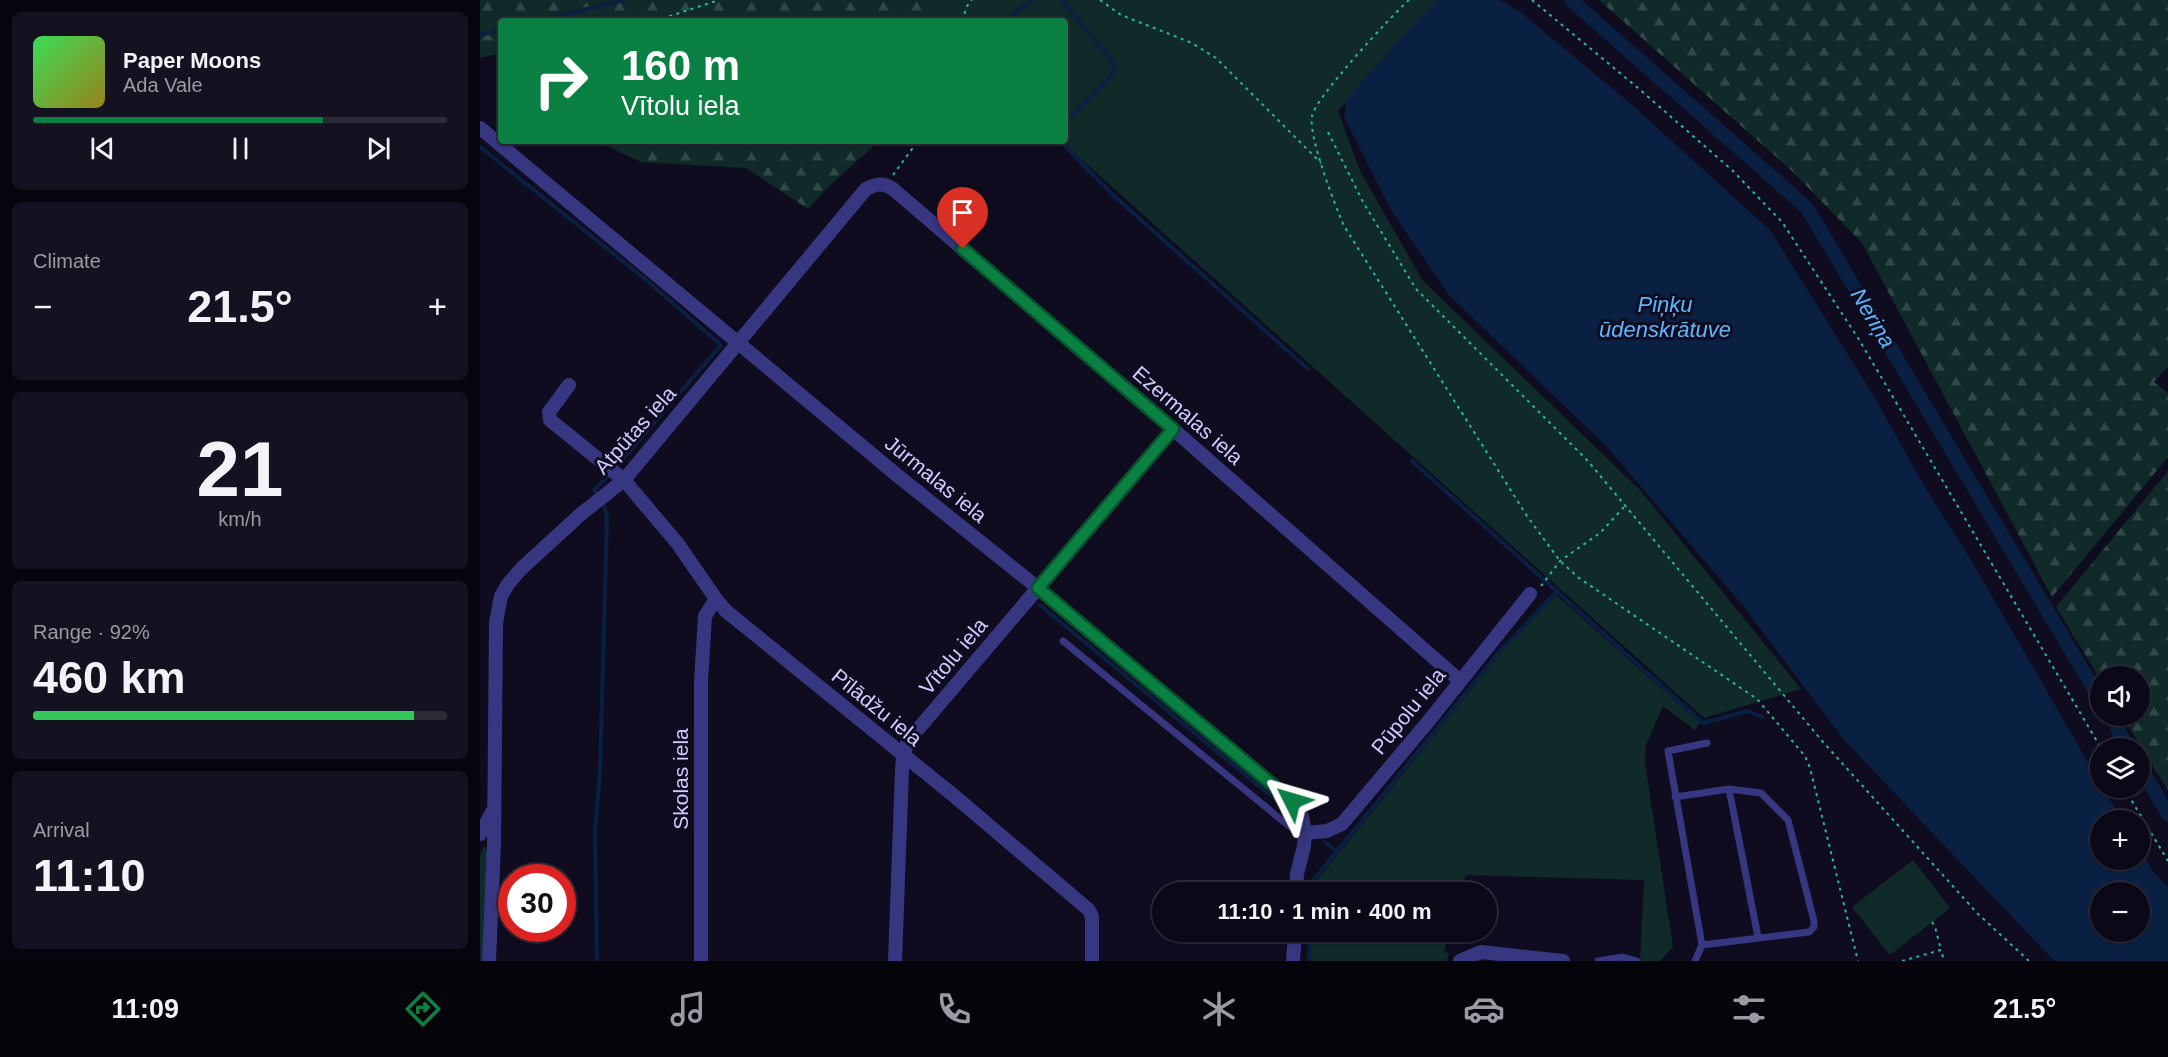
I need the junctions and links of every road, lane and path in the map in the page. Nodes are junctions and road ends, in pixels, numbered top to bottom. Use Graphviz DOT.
graph roads {
  1 [pos="719,0"];
  2 [pos="972,0"];
  3 [pos="1100,0"];
  4 [pos="1409,0"];
  5 [pos="1532,0"];
  6 [pos="664,18"];
  7 [pos="963,18"];
  8 [pos="480,128"];
  9 [pos="1328,132"];
  10 [pos="498,143"];
  11 [pos="499,144"];
  12 [pos="916,144"];
  13 [pos="1322,165"];
  14 [pos="886,184"];
  15 [pos="738,342"];
  16 [pos="569,385"];
  17 [pos="1173,429"];
  18 [pos="624,480"];
  19 [pos="1625,506"];
  20 [pos="1560,561"];
  21 [pos="1038,588"];
  22 [pos="1535,590"];
  23 [pos="716,599"];
  24 [pos="1063,641"];
  25 [pos="1459,680"];
  26 [pos="2095,738"];
  27 [pos="1707,743"];
  28 [pos="903,756"];
  29 [pos="1729,789"];
  30 [pos="1675,796"];
  31 [pos="2130,798"];
  32 [pos="494,808"];
  33 [pos="1305,832"];
  34 [pos="480,834"];
  35 [pos="2168,861"];
  36 [pos="1297,882"];
  37 [pos="1932,922"];
  38 [pos="1758,937"];
  39 [pos="1294,942"];
  40 [pos="1702,945"];
  41 [pos="1941,950"];
  42 [pos="489,961"];
  43 [pos="701,961"];
  44 [pos="895,961"];
  45 [pos="1092,961"];
  46 [pos="1293,961"];
  47 [pos="1460,961"];
  48 [pos="1564,961"];
  49 [pos="1598,961"];
  50 [pos="1637,961"];
  51 [pos="1695,961"];
  52 [pos="1858,961"];
  53 [pos="1902,961"];
  54 [pos="1944,961"];
  55 [pos="2029,961"];
  1 -- 6 [label="path"];
  2 -- 7 [label="path"];
  3 -- 13 [label="path"];
  4 -- 13 [label="path"];
  5 -- 26 [label="path"];
  8 -- 10 [label="street, Jūrmalas iela"];
  9 -- 19 [label="path"];
  11 -- 15 [label="street, Jūrmalas iela"];
  12 -- 14 [label="path"];
  13 -- 20 [label="path"];
  14 -- 15 [label="street, Atpūtas iela"];
  14 -- 17 [label="street, Ezermalas iela"];
  15 -- 18 [label="street, Atpūtas iela"];
  15 -- 21 [label="street, Jūrmalas iela"];
  16 -- 18 [label="street, Pīlādžu iela"];
  17 -- 21 [label="street, Vītolu iela"];
  17 -- 25 [label="street, Ezermalas iela"];
  18 -- 23 [label="street, Pīlādžu iela"];
  18 -- 32 [label="street, Atpūtas iela"];
  19 -- 20 [label="path"];
  19 -- 55 [label="path"];
  20 -- 22 [label="path"];
  20 -- 52 [label="path"];
  21 -- 28 [label="street, Vītolu iela"];
  21 -- 33 [label="street, Jūrmalas iela"];
  22 -- 25 [label="street, Pūpolu iela"];
  23 -- 28 [label="street, Pīlādžu iela"];
  23 -- 43 [label="street, Skolas iela"];
  24 -- 33 [label="lane"];
  25 -- 33 [label="street, Pūpolu iela"];
  27 -- 30 [label="lane"];
  28 -- 44 [label="street, Vītolu iela"];
  28 -- 45 [label="street, Pīlādžu iela"];
  29 -- 30 [label="lane"];
  29 -- 38 [label="lane"];
  29 -- 38 [label="lane"];
  30 -- 40 [label="lane"];
  31 -- 35 [label="path"];
  32 -- 34 [label="street, Atpūtas iela"];
  32 -- 42 [label="street, Atpūtas iela"];
  33 -- 36 [label="street"];
  37 -- 41 [label="path"];
  38 -- 40 [label="lane"];
  39 -- 46 [label="street"];
  40 -- 51 [label="lane"];
  41 -- 53 [label="path"];
  41 -- 54 [label="path"];
  47 -- 48 [label="street"];
  49 -- 50 [label="lane"];
}
